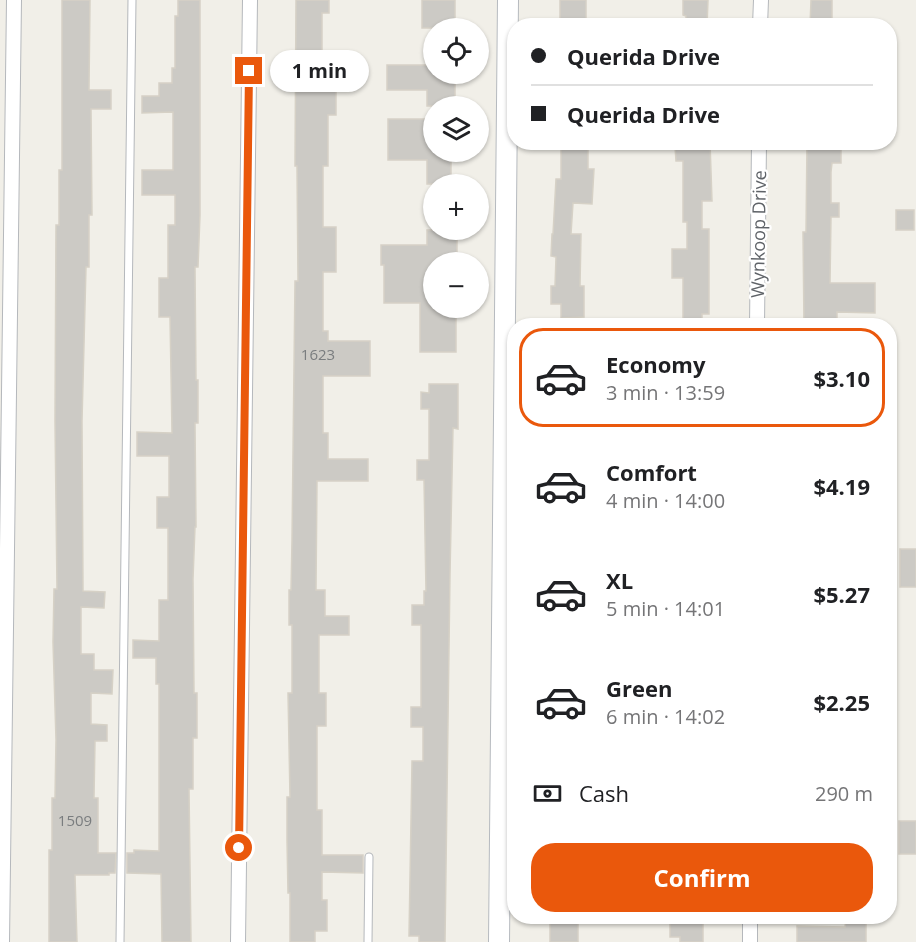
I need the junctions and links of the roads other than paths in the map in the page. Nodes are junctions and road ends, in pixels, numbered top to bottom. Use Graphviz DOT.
graph roads {
  1 [pos="14,0"];
  2 [pos="132,0"];
  3 [pos="250,0"];
  4 [pos="508,0"];
  5 [pos="761,0"];
  6 [pos="508,18"];
  7 [pos="760,18"];
  8 [pos="507,105"];
  9 [pos="759,150"];
  10 [pos="757,318"];
  11 [pos="4,468"];
  12 [pos="369,857"];
  13 [pos="750,924"];
  14 [pos="2,942"];
  15 [pos="120,942"];
  16 [pos="238,942"];
  17 [pos="368,942"];
  18 [pos="499,942"];
  19 [pos="750,942"];
  1 -- 11 [label="street"];
  2 -- 15 [label="lane"];
  3 -- 16 [label="street"];
  4 -- 6 [label="main road"];
  5 -- 7 [label="street"];
  8 -- 18 [label="main road"];
  9 -- 10 [label="street, Wynkoop Drive"];
  11 -- 14 [label="street"];
  12 -- 17 [label="lane"];
  13 -- 19 [label="street"];
}
